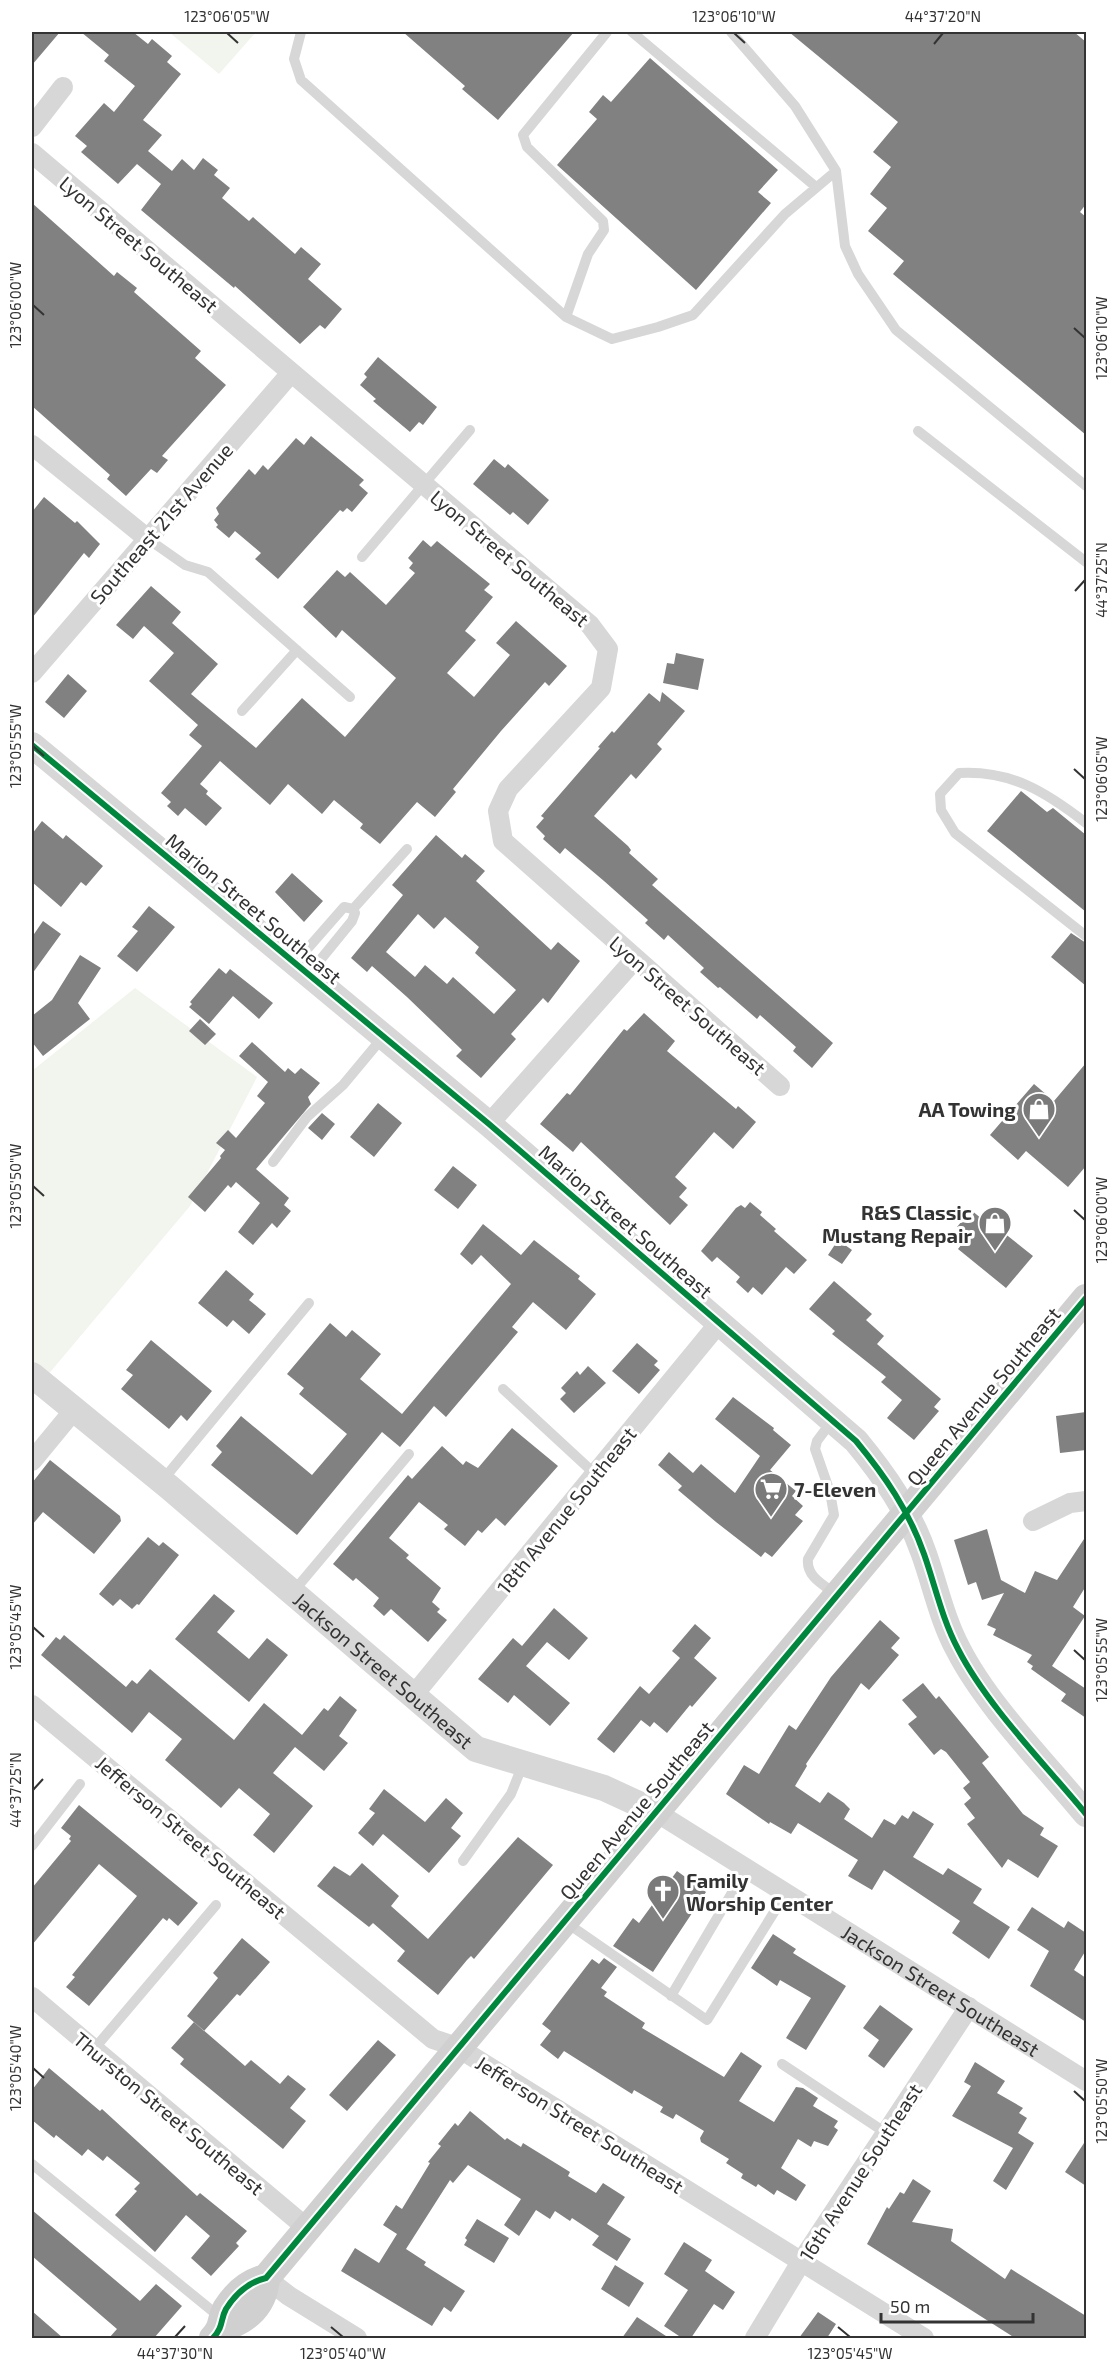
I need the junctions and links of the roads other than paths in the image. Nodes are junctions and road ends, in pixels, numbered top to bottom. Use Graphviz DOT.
graph roads {
  1 [pos="301,32"];
  2 [pos="607,32"];
  3 [pos="632,32"];
  4 [pos="731,32"];
  5 [pos="63,87"];
  6 [pos="32,127"];
  7 [pos="32,153"];
  8 [pos="836,171"];
  9 [pos="816,187"];
  10 [pos="566,316"];
  11 [pos="291,373"];
  12 [pos="470,430"];
  13 [pos="918,431"];
  14 [pos="32,445"];
  15 [pos="424,486"];
  16 [pos="1086,486"];
  17 [pos="148,539"];
  18 [pos="362,557"];
  19 [pos="1086,562"];
  20 [pos="297,650"];
  21 [pos="32,673"];
  22 [pos="350,696"];
  23 [pos="242,711"];
  24 [pos="32,745"];
  25 [pos="1086,823"];
  26 [pos="406,849"];
  27 [pos="353,909"];
  28 [pos="1086,936"];
  29 [pos="635,959"];
  30 [pos="301,969"];
  31 [pos="383,1037"];
  32 [pos="780,1086"];
  33 [pos="489,1124"];
  34 [pos="273,1162"];
  35 [pos="1086,1298"];
  36 [pos="309,1303"];
  37 [pos="719,1323"];
  38 [pos="32,1375"];
  39 [pos="503,1389"];
  40 [pos="74,1410"];
  41 [pos="834,1419"];
  42 [pos="409,1454"];
  43 [pos="32,1461"];
  44 [pos="595,1474"];
  45 [pos="162,1481"];
  46 [pos="1086,1501"];
  47 [pos="906,1514"];
  48 [pos="1033,1521"];
  49 [pos="292,1593"];
  50 [pos="837,1596"];
  51 [pos="412,1697"];
  52 [pos="32,1705"];
  53 [pos="524,1764"];
  54 [pos="80,1784"];
  55 [pos="657,1812"];
  56 [pos="1086,1814"];
  57 [pos="32,1846"];
  58 [pos="463,1861"];
  59 [pos="746,1869"];
  60 [pos="786,1893"];
  61 [pos="216,1905"];
  62 [pos="564,1921"];
  63 [pos="32,1996"];
  64 [pos="671,1996"];
  65 [pos="969,2007"];
  66 [pos="457,2047"];
  67 [pos="94,2049"];
  68 [pos="782,2064"];
  69 [pos="1086,2081"];
  70 [pos="886,2133"];
  71 [pos="32,2164"];
  72 [pos="308,2229"];
  73 [pos="801,2262"];
  74 [pos="266,2278"];
  75 [pos="222,2328"];
  76 [pos="357,2338"];
  77 [pos="755,2338"];
  78 [pos="924,2338"];
  1 -- 10 [label="lane"];
  2 -- 10 [label="lane"];
  3 -- 9 [label="lane"];
  4 -- 8 [label="lane"];
  5 -- 6 [label="street"];
  7 -- 11 [label="street, Lyon Street Southeast"];
  8 -- 9 [label="lane"];
  8 -- 16 [label="lane"];
  9 -- 10 [label="lane"];
  11 -- 15 [label="street, Lyon Street Southeast"];
  11 -- 17 [label="street, Southeast 21st Avenue"];
  12 -- 15 [label="lane"];
  13 -- 19 [label="lane"];
  14 -- 17 [label="street"];
  15 -- 18 [label="lane"];
  15 -- 29 [label="street, Lyon Street Southeast"];
  17 -- 20 [label="lane"];
  17 -- 21 [label="street, Southeast 21st Avenue"];
  20 -- 22 [label="lane"];
  20 -- 23 [label="lane"];
  24 -- 30 [label="street, Marion Street Southeast"];
  25 -- 28 [label="lane"];
  26 -- 27 [label="lane"];
  27 -- 30 [label="lane"];
  27 -- 30 [label="lane"];
  29 -- 32 [label="street, Lyon Street Southeast"];
  29 -- 33 [label="street"];
  30 -- 31 [label="street, Marion Street Southeast"];
  31 -- 33 [label="street, Marion Street Southeast"];
  31 -- 34 [label="lane"];
  33 -- 37 [label="street, Marion Street Southeast"];
  35 -- 47 [label="main road, Queen Avenue Southeast"];
  36 -- 45 [label="lane"];
  37 -- 41 [label="street, Marion Street Southeast"];
  37 -- 44 [label="street, 18th Avenue Southeast"];
  38 -- 40 [label="street, Jackson Street Southeast"];
  39 -- 44 [label="lane"];
  40 -- 43 [label="street"];
  40 -- 45 [label="street, Jackson Street Southeast"];
  41 -- 47 [label="street, Marion Street Southeast"];
  41 -- 50 [label="lane"];
  42 -- 49 [label="lane"];
  44 -- 51 [label="street, 18th Avenue Southeast"];
  45 -- 49 [label="street, Jackson Street Southeast"];
  46 -- 48 [label="street"];
  47 -- 50 [label="main road, Queen Avenue Southeast"];
  47 -- 56 [label="street, Marion Street Southeast"];
  49 -- 51 [label="street, Jackson Street Southeast"];
  50 -- 55 [label="main road, Queen Avenue Southeast"];
  51 -- 53 [label="street, Jackson Street Southeast"];
  52 -- 66 [label="street, Jefferson Street Southeast"];
  53 -- 55 [label="street, Jackson Street Southeast"];
  53 -- 58 [label="lane"];
  54 -- 57 [label="lane"];
  55 -- 59 [label="street, Jackson Street Southeast"];
  55 -- 62 [label="main road, Queen Avenue Southeast"];
  59 -- 60 [label="street, Jackson Street Southeast"];
  59 -- 64 [label="lane"];
  60 -- 64 [label="lane"];
  60 -- 65 [label="street, Jackson Street Southeast"];
  61 -- 67 [label="lane"];
  62 -- 64 [label="lane"];
  62 -- 66 [label="main road, Queen Avenue Southeast"];
  63 -- 67 [label="street, Thurston Street Southeast"];
  65 -- 69 [label="street, Jackson Street Southeast"];
  65 -- 70 [label="street, 16th Avenue Southeast"];
  66 -- 72 [label="main road, Queen Avenue Southeast"];
  66 -- 73 [label="street, Jefferson Street Southeast"];
  67 -- 72 [label="street, Thurston Street Southeast"];
  68 -- 70 [label="lane"];
  70 -- 73 [label="street, 16th Avenue Southeast"];
  71 -- 75 [label="lane"];
  72 -- 74 [label="main road, Queen Avenue Southeast"];
  73 -- 77 [label="street, 16th Avenue Southeast"];
  73 -- 78 [label="street, Jefferson Street Southeast"];
  74 -- 75 [label="main road, Queen Avenue Southeast"];
  74 -- 76 [label="street"];
}
